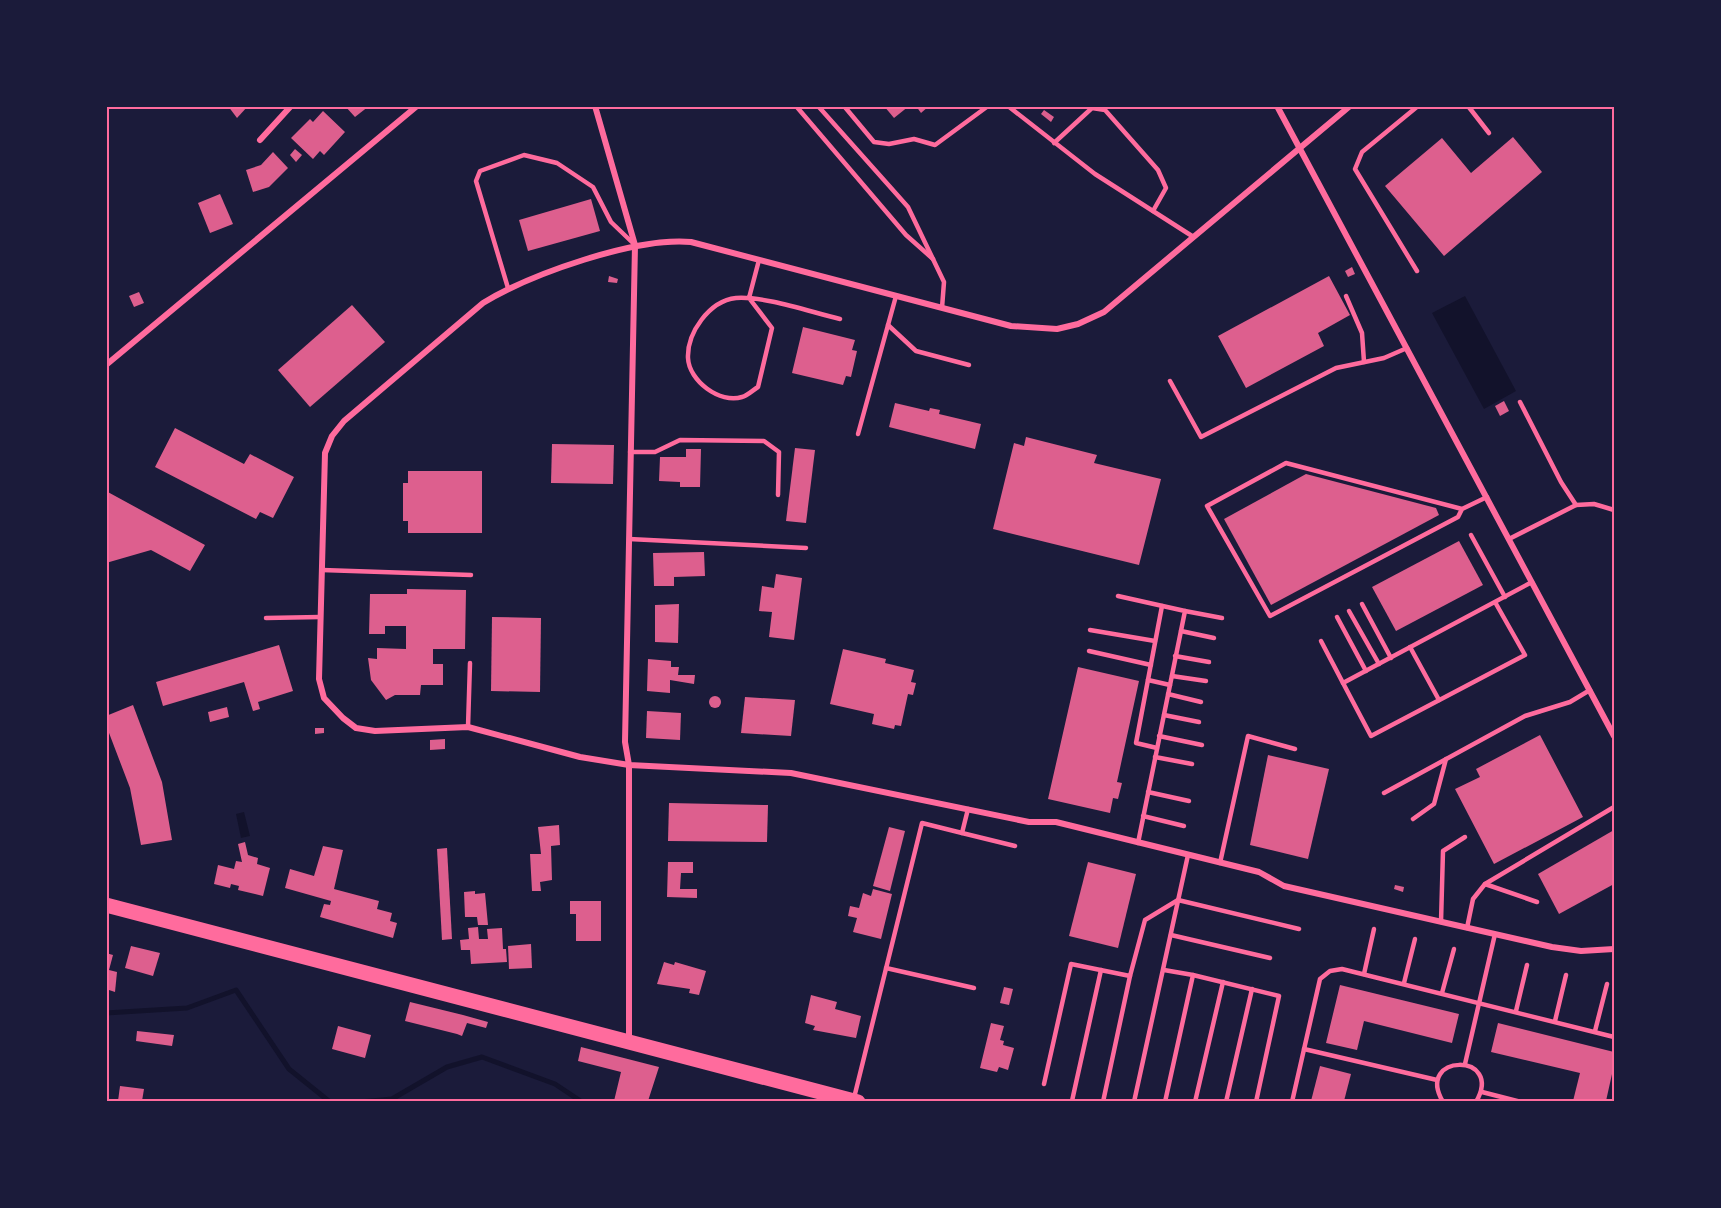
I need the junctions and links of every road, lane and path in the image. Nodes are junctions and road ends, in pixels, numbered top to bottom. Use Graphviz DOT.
graph roads {
  1 [pos="291,106"];
  2 [pos="417,106"];
  3 [pos="595,106"];
  4 [pos="796,106"];
  5 [pos="818,106"];
  6 [pos="844,106"];
  7 [pos="988,106"];
  8 [pos="1008,106"];
  9 [pos="1277,106"];
  10 [pos="1350,106"];
  11 [pos="1418,106"];
  12 [pos="1468,106"];
  13 [pos="1489,133"];
  14 [pos="260,140"];
  15 [pos="1053,143"];
  16 [pos="1300,148"];
  17 [pos="1153,211"];
  18 [pos="1192,236"];
  19 [pos="634,245"];
  20 [pos="759,260"];
  21 [pos="935,261"];
  22 [pos="1417,272"];
  23 [pos="508,288"];
  24 [pos="896,296"];
  25 [pos="1346,296"];
  26 [pos="749,298"];
  27 [pos="942,308"];
  28 [pos="840,319"];
  29 [pos="888,325"];
  30 [pos="1407,348"];
  31 [pos="1364,362"];
  32 [pos="106,365"];
  33 [pos="969,365"];
  34 [pos="1170,381"];
  35 [pos="1520,402"];
  36 [pos="858,434"];
  37 [pos="630,452"];
  38 [pos="778,495"];
  39 [pos="1486,497"];
  40 [pos="1576,505"];
  41 [pos="1462,509"];
  42 [pos="1614,510"];
  43 [pos="1471,534"];
  44 [pos="629,539"];
  45 [pos="1509,539"];
  46 [pos="806,548"];
  47 [pos="322,570"];
  48 [pos="471,575"];
  49 [pos="1532,582"];
  50 [pos="1118,596"];
  51 [pos="1505,597"];
  52 [pos="1495,602"];
  53 [pos="1362,604"];
  54 [pos="1162,606"];
  55 [pos="1185,610"];
  56 [pos="1349,610"];
  57 [pos="1337,616"];
  58 [pos="320,617"];
  59 [pos="266,618"];
  60 [pos="1222,618"];
  61 [pos="1090,630"];
  62 [pos="1181,631"];
  63 [pos="1214,638"];
  64 [pos="1155,641"];
  65 [pos="1321,641"];
  66 [pos="1410,647"];
  67 [pos="1089,651"];
  68 [pos="1175,656"];
  69 [pos="1391,658"];
  70 [pos="1209,662"];
  71 [pos="470,663"];
  72 [pos="1379,664"];
  73 [pos="1151,665"];
  74 [pos="1366,671"];
  75 [pos="1172,676"];
  76 [pos="1148,680"];
  77 [pos="1206,681"];
  78 [pos="1343,683"];
  79 [pos="1170,685"];
  80 [pos="1590,690"];
  81 [pos="1168,694"];
  82 [pos="1439,700"];
  83 [pos="1201,702"];
  84 [pos="1164,715"];
  85 [pos="1199,722"];
  86 [pos="468,727"];
  87 [pos="1160,736"];
  88 [pos="1614,736"];
  89 [pos="1202,744"];
  90 [pos="1157,748"];
  91 [pos="1295,749"];
  92 [pos="1155,757"];
  93 [pos="1446,759"];
  94 [pos="1192,764"];
  95 [pos="629,765"];
  96 [pos="1148,792"];
  97 [pos="1384,793"];
  98 [pos="1189,801"];
  99 [pos="1614,807"];
  100 [pos="968,809"];
  101 [pos="1143,816"];
  102 [pos="1413,819"];
  103 [pos="1184,826"];
  104 [pos="962,833"];
  105 [pos="1465,837"];
  106 [pos="1138,843"];
  107 [pos="1015,846"];
  108 [pos="1188,855"];
  109 [pos="1220,863"];
  110 [pos="1485,884"];
  111 [pos="1178,900"];
  112 [pos="1536,902"];
  113 [pos="106,905"];
  114 [pos="1441,922"];
  115 [pos="1467,928"];
  116 [pos="1299,929"];
  117 [pos="1374,929"];
  118 [pos="1495,934"];
  119 [pos="1171,935"];
  120 [pos="1415,939"];
  121 [pos="1454,949"];
  122 [pos="1614,949"];
  123 [pos="1269,958"];
  124 [pos="1527,965"];
  125 [pos="886,968"];
  126 [pos="1101,970"];
  127 [pos="1164,970"];
  128 [pos="1364,974"];
  129 [pos="1193,975"];
  130 [pos="1566,975"];
  131 [pos="1130,976"];
  132 [pos="1223,982"];
  133 [pos="1404,983"];
  134 [pos="1607,984"];
  135 [pos="974,988"];
  136 [pos="1252,989"];
  137 [pos="1442,993"];
  138 [pos="1480,1001"];
  139 [pos="1516,1011"];
  140 [pos="1556,1021"];
  141 [pos="1595,1031"];
  142 [pos="1614,1037"];
  143 [pos="629,1041"];
  144 [pos="1304,1049"];
  145 [pos="1465,1064"];
  146 [pos="1437,1080"];
  147 [pos="1044,1084"];
  148 [pos="1482,1092"];
  149 [pos="856,1101"];
  150 [pos="1072,1101"];
  151 [pos="1103,1101"];
  152 [pos="1134,1101"];
  153 [pos="1165,1101"];
  154 [pos="1196,1101"];
  155 [pos="1226,1101"];
  156 [pos="1256,1101"];
  157 [pos="1292,1101"];
  158 [pos="1443,1101"];
  159 [pos="1476,1101"];
  160 [pos="1521,1101"];
  1 -- 14 [label="street"];
  2 -- 32 [label="street"];
  3 -- 19 [label="street"];
  4 -- 21 [label="lane"];
  5 -- 21 [label="lane"];
  6 -- 7 [label="lane"];
  8 -- 15 [label="lane"];
  9 -- 16 [label="street"];
  10 -- 16 [label="street"];
  11 -- 22 [label="lane"];
  12 -- 13 [label="lane"];
  15 -- 17 [label="lane"];
  15 -- 17 [label="lane"];
  16 -- 18 [label="street"];
  16 -- 30 [label="street"];
  17 -- 18 [label="lane"];
  18 -- 27 [label="street"];
  19 -- 20 [label="street"];
  19 -- 23 [label="street"];
  19 -- 23 [label="lane"];
  19 -- 37 [label="street"];
  20 -- 24 [label="street"];
  20 -- 26 [label="lane"];
  21 -- 27 [label="lane"];
  23 -- 47 [label="street"];
  24 -- 27 [label="street"];
  24 -- 29 [label="lane"];
  25 -- 31 [label="lane"];
  26 -- 26 [label="lane"];
  26 -- 28 [label="lane"];
  29 -- 33 [label="lane"];
  29 -- 36 [label="lane"];
  30 -- 31 [label="lane"];
  30 -- 39 [label="street"];
  31 -- 34 [label="lane"];
  35 -- 40 [label="lane"];
  37 -- 38 [label="lane"];
  37 -- 44 [label="street"];
  39 -- 41 [label="lane"];
  39 -- 45 [label="street"];
  40 -- 42 [label="lane"];
  40 -- 45 [label="lane"];
  41 -- 41 [label="lane"];
  43 -- 51 [label="lane"];
  44 -- 46 [label="lane"];
  44 -- 95 [label="street"];
  45 -- 49 [label="street"];
  47 -- 48 [label="lane"];
  47 -- 58 [label="street"];
  49 -- 51 [label="lane"];
  49 -- 80 [label="street"];
  50 -- 54 [label="lane"];
  51 -- 52 [label="lane"];
  52 -- 66 [label="lane"];
  52 -- 82 [label="lane"];
  53 -- 69 [label="lane"];
  54 -- 55 [label="lane"];
  54 -- 64 [label="lane"];
  55 -- 60 [label="lane"];
  55 -- 62 [label="lane"];
  56 -- 72 [label="lane"];
  57 -- 74 [label="lane"];
  58 -- 59 [label="lane"];
  58 -- 86 [label="street"];
  61 -- 64 [label="lane"];
  62 -- 63 [label="lane"];
  62 -- 68 [label="lane"];
  64 -- 73 [label="lane"];
  65 -- 78 [label="lane"];
  66 -- 69 [label="lane"];
  66 -- 82 [label="lane"];
  67 -- 73 [label="lane"];
  68 -- 70 [label="lane"];
  68 -- 75 [label="lane"];
  69 -- 72 [label="lane"];
  71 -- 86 [label="lane"];
  72 -- 74 [label="lane"];
  73 -- 76 [label="lane"];
  74 -- 78 [label="lane"];
  75 -- 77 [label="lane"];
  75 -- 79 [label="lane"];
  76 -- 79 [label="lane"];
  76 -- 90 [label="lane"];
  78 -- 82 [label="lane"];
  79 -- 81 [label="lane"];
  80 -- 88 [label="street"];
  80 -- 93 [label="lane"];
  81 -- 83 [label="lane"];
  81 -- 84 [label="lane"];
  84 -- 85 [label="lane"];
  84 -- 87 [label="lane"];
  86 -- 95 [label="street"];
  87 -- 89 [label="lane"];
  87 -- 90 [label="lane"];
  90 -- 92 [label="lane"];
  91 -- 109 [label="lane"];
  92 -- 94 [label="lane"];
  92 -- 96 [label="lane"];
  93 -- 97 [label="lane"];
  93 -- 102 [label="lane"];
  95 -- 100 [label="street"];
  95 -- 143 [label="street"];
  96 -- 98 [label="lane"];
  96 -- 101 [label="lane"];
  99 -- 110 [label="lane"];
  100 -- 104 [label="lane"];
  100 -- 106 [label="street"];
  101 -- 103 [label="lane"];
  101 -- 106 [label="lane"];
  104 -- 107 [label="lane"];
  104 -- 125 [label="lane"];
  105 -- 114 [label="lane"];
  106 -- 108 [label="street"];
  108 -- 109 [label="street"];
  108 -- 111 [label="lane"];
  109 -- 114 [label="street"];
  110 -- 112 [label="lane"];
  110 -- 115 [label="lane"];
  111 -- 116 [label="lane"];
  111 -- 119 [label="lane"];
  111 -- 131 [label="lane"];
  113 -- 143 [label="main road"];
  114 -- 115 [label="street"];
  115 -- 118 [label="street"];
  117 -- 128 [label="lane"];
  118 -- 122 [label="street"];
  118 -- 138 [label="lane"];
  119 -- 123 [label="lane"];
  119 -- 127 [label="lane"];
  120 -- 133 [label="lane"];
  121 -- 137 [label="lane"];
  124 -- 139 [label="lane"];
  125 -- 135 [label="lane"];
  125 -- 149 [label="lane"];
  126 -- 131 [label="lane"];
  126 -- 147 [label="lane"];
  126 -- 150 [label="lane"];
  127 -- 129 [label="lane"];
  127 -- 152 [label="lane"];
  128 -- 133 [label="lane"];
  128 -- 144 [label="lane"];
  129 -- 132 [label="lane"];
  129 -- 153 [label="lane"];
  130 -- 140 [label="lane"];
  131 -- 151 [label="lane"];
  132 -- 136 [label="lane"];
  132 -- 154 [label="lane"];
  133 -- 137 [label="lane"];
  134 -- 141 [label="lane"];
  136 -- 155 [label="lane"];
  136 -- 156 [label="lane"];
  137 -- 138 [label="lane"];
  138 -- 139 [label="lane"];
  138 -- 145 [label="lane"];
  139 -- 140 [label="lane"];
  140 -- 141 [label="lane"];
  141 -- 142 [label="lane"];
  143 -- 149 [label="main road"];
  144 -- 146 [label="lane"];
  144 -- 157 [label="lane"];
  145 -- 146 [label="lane"];
  145 -- 148 [label="lane"];
  146 -- 158 [label="lane"];
  148 -- 159 [label="lane"];
  148 -- 160 [label="lane"];
}
